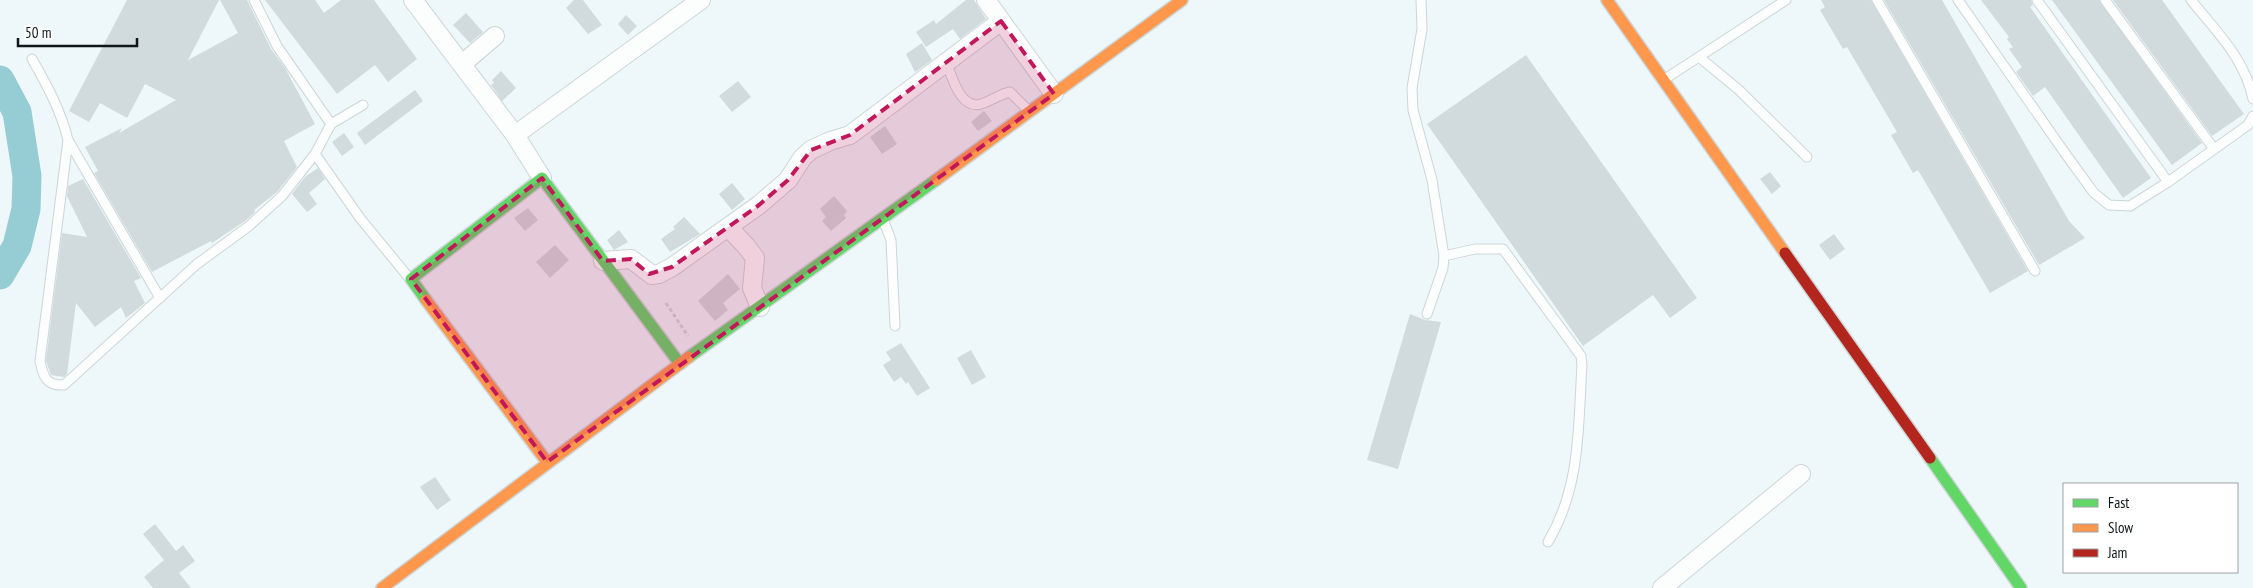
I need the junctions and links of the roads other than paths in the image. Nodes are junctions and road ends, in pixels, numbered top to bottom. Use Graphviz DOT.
graph roads {
  1 [pos="254,0"];
  2 [pos="413,0"];
  3 [pos="700,0"];
  4 [pos="986,0"];
  5 [pos="1182,0"];
  6 [pos="1421,0"];
  7 [pos="1607,0"];
  8 [pos="1786,0"];
  9 [pos="1877,0"];
  10 [pos="1958,0"];
  11 [pos="2038,0"];
  12 [pos="2105,0"];
  13 [pos="2191,0"];
  14 [pos="1774,4"];
  15 [pos="1001,21"];
  16 [pos="496,36"];
  17 [pos="1699,57"];
  18 [pos="32,59"];
  19 [pos="946,62"];
  20 [pos="462,64"];
  21 [pos="1665,80"];
  22 [pos="1054,94"];
  23 [pos="2253,99"];
  24 [pos="363,105"];
  25 [pos="1030,112"];
  26 [pos="2253,116"];
  27 [pos="331,124"];
  28 [pos="515,135"];
  29 [pos="68,140"];
  30 [pos="2214,149"];
  31 [pos="315,154"];
  32 [pos="1807,157"];
  33 [pos="542,178"];
  34 [pos="2168,182"];
  35 [pos="883,219"];
  36 [pos="728,227"];
  37 [pos="1444,256"];
  38 [pos="603,261"];
  39 [pos="2036,271"];
  40 [pos="410,279"];
  41 [pos="160,298"];
  42 [pos="760,307"];
  43 [pos="1427,314"];
  44 [pos="895,326"];
  45 [pos="680,364"];
  46 [pos="547,462"];
  47 [pos="1801,474"];
  48 [pos="1548,542"];
  49 [pos="382,588"];
  50 [pos="1662,588"];
  51 [pos="2020,588"];
  1 -- 27 [label="lane"];
  2 -- 20 [label="street"];
  3 -- 28 [label="street"];
  4 -- 15 [label="street"];
  5 -- 22 [label="street"];
  6 -- 37 [label="lane"];
  7 -- 21 [label="street"];
  8 -- 14 [label="lane"];
  9 -- 39 [label="lane"];
  10 -- 34 [label="lane"];
  11 -- 34 [label="lane"];
  12 -- 30 [label="lane"];
  13 -- 23 [label="lane"];
  14 -- 17 [label="lane"];
  15 -- 19 [label="street"];
  15 -- 22 [label="street"];
  16 -- 20 [label="street"];
  17 -- 21 [label="lane"];
  17 -- 32 [label="lane"];
  18 -- 29 [label="lane"];
  19 -- 25 [label="lane"];
  19 -- 36 [label="street"];
  20 -- 28 [label="street"];
  21 -- 51 [label="street"];
  22 -- 25 [label="street"];
  24 -- 27 [label="lane"];
  25 -- 35 [label="street"];
  26 -- 30 [label="lane"];
  27 -- 31 [label="lane"];
  28 -- 33 [label="street"];
  29 -- 41 [label="lane"];
  29 -- 41 [label="lane"];
  30 -- 34 [label="lane"];
  31 -- 40 [label="lane"];
  31 -- 41 [label="lane"];
  33 -- 38 [label="street"];
  33 -- 40 [label="street"];
  35 -- 42 [label="street"];
  35 -- 44 [label="lane"];
  36 -- 38 [label="street"];
  36 -- 42 [label="street"];
  37 -- 43 [label="lane"];
  37 -- 48 [label="lane"];
  38 -- 45 [label="street"];
  40 -- 46 [label="street"];
  42 -- 45 [label="street"];
  45 -- 46 [label="street"];
  46 -- 49 [label="street"];
  47 -- 50 [label="street"];
}
